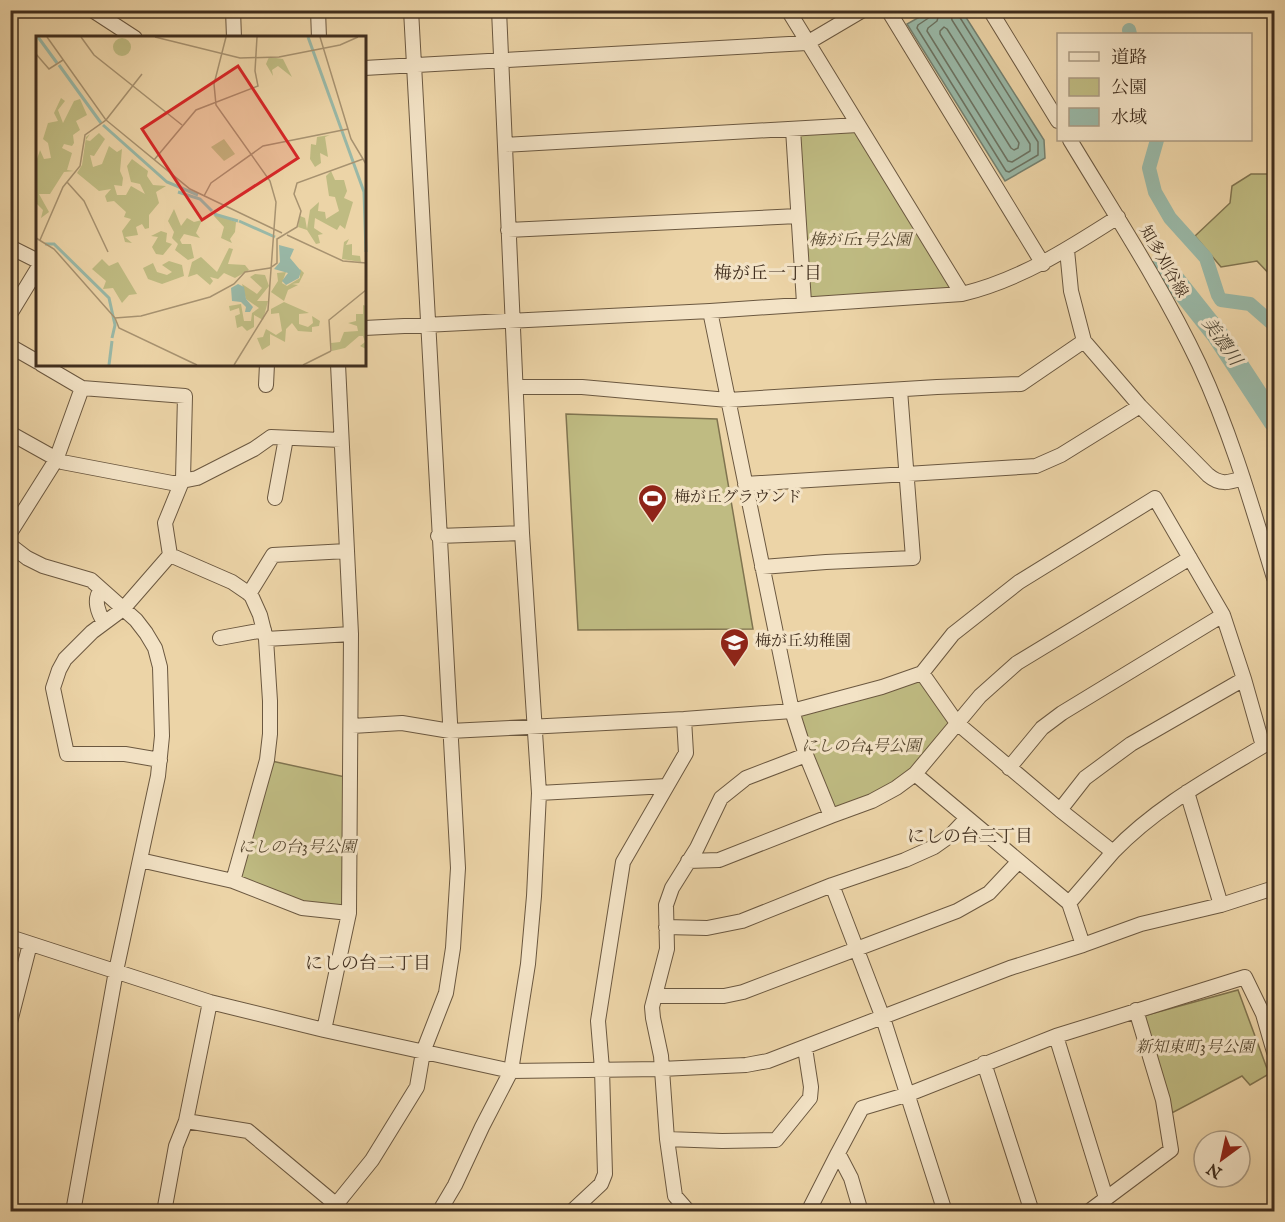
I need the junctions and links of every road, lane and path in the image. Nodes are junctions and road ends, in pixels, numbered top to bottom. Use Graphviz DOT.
graph roads {
  1 [pos="92,10"];
  2 [pos="232,10"];
  3 [pos="318,10"];
  4 [pos="411,10"];
  5 [pos="499,10"];
  6 [pos="788,10"];
  7 [pos="863,10"];
  8 [pos="888,10"];
  9 [pos="990,10"];
  10 [pos="132,36"];
  11 [pos="234,36"];
  12 [pos="319,36"];
  13 [pos="807,43"];
  14 [pos="501,61"];
  15 [pos="414,66"];
  16 [pos="366,68"];
  17 [pos="1057,118"];
  18 [pos="858,125"];
  19 [pos="793,129"];
  20 [pos="1071,141"];
  21 [pos="505,146"];
  22 [pos="798,216"];
  23 [pos="1118,217"];
  24 [pos="508,230"];
  25 [pos="10,247"];
  26 [pos="1067,250"];
  27 [pos="36,260"];
  28 [pos="1043,264"];
  29 [pos="36,271"];
  30 [pos="962,294"];
  31 [pos="804,303"];
  32 [pos="710,311"];
  33 [pos="10,314"];
  34 [pos="512,321"];
  35 [pos="428,325"];
  36 [pos="366,328"];
  37 [pos="1084,341"];
  38 [pos="10,346"];
  39 [pos="36,361"];
  40 [pos="45,366"];
  41 [pos="267,366"];
  42 [pos="338,366"];
  43 [pos="266,385"];
  44 [pos="516,387"];
  45 [pos="82,388"];
  46 [pos="900,390"];
  47 [pos="728,400"];
  48 [pos="1140,406"];
  49 [pos="10,433"];
  50 [pos="286,438"];
  51 [pos="341,440"];
  52 [pos="56,460"];
  53 [pos="906,474"];
  54 [pos="1243,478"];
  55 [pos="182,482"];
  56 [pos="745,484"];
  57 [pos="275,498"];
  58 [pos="10,532"];
  59 [pos="522,533"];
  60 [pos="438,536"];
  61 [pos="10,545"];
  62 [pos="347,551"];
  63 [pos="170,555"];
  64 [pos="1190,558"];
  65 [pos="762,567"];
  66 [pos="1275,578"];
  67 [pos="100,590"];
  68 [pos="249,594"];
  69 [pos="123,609"];
  70 [pos="1223,615"];
  71 [pos="104,622"];
  72 [pos="265,634"];
  73 [pos="351,634"];
  74 [pos="220,638"];
  75 [pos="922,673"];
  76 [pos="1244,679"];
  77 [pos="792,711"];
  78 [pos="684,719"];
  79 [pos="957,723"];
  80 [pos="352,726"];
  81 [pos="534,727"];
  82 [pos="450,731"];
  83 [pos="806,755"];
  84 [pos="160,760"];
  85 [pos="1009,768"];
  86 [pos="915,774"];
  87 [pos="667,786"];
  88 [pos="1187,792"];
  89 [pos="539,793"];
  90 [pos="1060,810"];
  91 [pos="831,816"];
  92 [pos="967,818"];
  93 [pos="1113,852"];
  94 [pos="140,860"];
  95 [pos="688,861"];
  96 [pos="1019,861"];
  97 [pos="233,881"];
  98 [pos="832,885"];
  99 [pos="1275,888"];
  100 [pos="1069,903"];
  101 [pos="1221,905"];
  102 [pos="349,913"];
  103 [pos="666,927"];
  104 [pos="10,937"];
  105 [pos="30,944"];
  106 [pos="1083,945"];
  107 [pos="857,950"];
  108 [pos="116,971"];
  109 [pos="655,996"];
  110 [pos="210,1002"];
  111 [pos="1136,1010"];
  112 [pos="1269,1012"];
  113 [pos="883,1017"];
  114 [pos="10,1022"];
  115 [pos="324,1030"];
  116 [pos="1056,1036"];
  117 [pos="805,1048"];
  118 [pos="423,1052"];
  119 [pos="1275,1052"];
  120 [pos="984,1063"];
  121 [pos="602,1069"];
  122 [pos="661,1069"];
  123 [pos="511,1071"];
  124 [pos="909,1094"];
  125 [pos="186,1121"];
  126 [pos="667,1139"];
  127 [pos="838,1153"];
  128 [pos="1106,1198"];
  129 [pos="337,1209"];
  130 [pos="579,1209"];
  131 [pos="73,1212"];
  132 [pos="164,1212"];
  133 [pos="439,1212"];
  134 [pos="688,1212"];
  135 [pos="808,1212"];
  136 [pos="861,1212"];
  137 [pos="945,1212"];
  138 [pos="1032,1212"];
  139 [pos="1088,1212"];
  1 -- 10 [label="street"];
  2 -- 11 [label="street"];
  3 -- 12 [label="street"];
  4 -- 15 [label="street"];
  5 -- 14 [label="street"];
  6 -- 13 [label="street"];
  7 -- 13 [label="street"];
  8 -- 28 [label="street"];
  9 -- 17 [label="street"];
  13 -- 14 [label="street"];
  13 -- 18 [label="street"];
  14 -- 15 [label="street"];
  14 -- 21 [label="street"];
  15 -- 16 [label="street"];
  15 -- 35 [label="street"];
  18 -- 19 [label="street"];
  18 -- 30 [label="street"];
  19 -- 21 [label="street"];
  19 -- 22 [label="street"];
  20 -- 23 [label="street, 知多刈谷線"];
  21 -- 24 [label="street"];
  22 -- 24 [label="street"];
  22 -- 31 [label="street"];
  23 -- 26 [label="street"];
  23 -- 54 [label="street, 知多刈谷線"];
  24 -- 34 [label="street"];
  25 -- 27 [label="street"];
  26 -- 28 [label="street"];
  26 -- 37 [label="street"];
  28 -- 30 [label="street"];
  29 -- 33 [label="street"];
  30 -- 31 [label="street"];
  31 -- 32 [label="street"];
  32 -- 34 [label="street"];
  32 -- 47 [label="street"];
  34 -- 35 [label="street"];
  34 -- 44 [label="street"];
  35 -- 36 [label="street"];
  35 -- 60 [label="street"];
  37 -- 46 [label="street"];
  37 -- 48 [label="street"];
  38 -- 39 [label="street"];
  40 -- 45 [label="street"];
  41 -- 43 [label="street"];
  42 -- 51 [label="street"];
  44 -- 47 [label="street"];
  44 -- 59 [label="street"];
  45 -- 52 [label="street"];
  45 -- 55 [label="street"];
  46 -- 47 [label="street"];
  46 -- 53 [label="street"];
  47 -- 56 [label="street"];
  48 -- 53 [label="street"];
  48 -- 54 [label="street"];
  49 -- 52 [label="street"];
  50 -- 51 [label="street"];
  50 -- 55 [label="street"];
  50 -- 57 [label="street"];
  51 -- 62 [label="street"];
  52 -- 55 [label="street"];
  52 -- 58 [label="street"];
  53 -- 56 [label="street"];
  53 -- 65 [label="street"];
  54 -- 66 [label="street, 知多刈谷線"];
  55 -- 63 [label="street"];
  56 -- 65 [label="street"];
  59 -- 60 [label="street"];
  59 -- 81 [label="street"];
  60 -- 82 [label="street"];
  61 -- 67 [label="street"];
  62 -- 68 [label="street"];
  62 -- 73 [label="street"];
  63 -- 68 [label="street"];
  63 -- 69 [label="street"];
  64 -- 70 [label="street"];
  64 -- 75 [label="street"];
  64 -- 79 [label="street"];
  65 -- 77 [label="street"];
  67 -- 69 [label="street"];
  67 -- 71 [label="street"];
  68 -- 72 [label="street"];
  69 -- 71 [label="street"];
  69 -- 84 [label="street"];
  70 -- 76 [label="street"];
  70 -- 85 [label="street"];
  71 -- 84 [label="street"];
  72 -- 73 [label="street"];
  72 -- 74 [label="street"];
  72 -- 97 [label="street"];
  73 -- 80 [label="street"];
  75 -- 77 [label="street"];
  75 -- 79 [label="street"];
  76 -- 88 [label="street"];
  76 -- 90 [label="street"];
  77 -- 78 [label="street"];
  77 -- 83 [label="street"];
  78 -- 81 [label="street"];
  78 -- 87 [label="street"];
  79 -- 85 [label="street"];
  79 -- 86 [label="street"];
  80 -- 82 [label="street"];
  80 -- 102 [label="street"];
  81 -- 82 [label="street"];
  81 -- 89 [label="street"];
  82 -- 118 [label="street"];
  83 -- 91 [label="street"];
  83 -- 95 [label="street"];
  84 -- 94 [label="street"];
  85 -- 90 [label="street"];
  86 -- 91 [label="street"];
  86 -- 92 [label="street"];
  87 -- 89 [label="street"];
  87 -- 121 [label="street"];
  88 -- 93 [label="street"];
  88 -- 101 [label="street"];
  89 -- 123 [label="street"];
  90 -- 93 [label="street"];
  91 -- 95 [label="street"];
  92 -- 96 [label="street"];
  92 -- 98 [label="street"];
  93 -- 100 [label="street"];
  94 -- 97 [label="street"];
  94 -- 108 [label="street"];
  95 -- 103 [label="street"];
  96 -- 100 [label="street"];
  96 -- 107 [label="street"];
  97 -- 102 [label="street"];
  98 -- 103 [label="street"];
  98 -- 107 [label="street"];
  99 -- 101 [label="street"];
  100 -- 106 [label="street"];
  101 -- 106 [label="street"];
  102 -- 115 [label="street"];
  103 -- 109 [label="street"];
  104 -- 105 [label="street"];
  105 -- 108 [label="street"];
  105 -- 114 [label="street"];
  106 -- 113 [label="street"];
  107 -- 109 [label="street"];
  107 -- 113 [label="street"];
  108 -- 110 [label="street"];
  108 -- 131 [label="street"];
  109 -- 122 [label="street"];
  110 -- 115 [label="street"];
  110 -- 125 [label="street"];
  111 -- 112 [label="street"];
  111 -- 116 [label="street"];
  111 -- 128 [label="street"];
  112 -- 119 [label="street"];
  113 -- 117 [label="street"];
  113 -- 124 [label="street"];
  115 -- 118 [label="street"];
  116 -- 120 [label="street"];
  116 -- 128 [label="street"];
  117 -- 122 [label="street"];
  117 -- 126 [label="street"];
  118 -- 123 [label="street"];
  118 -- 129 [label="street"];
  120 -- 124 [label="street"];
  120 -- 138 [label="street"];
  121 -- 122 [label="street"];
  121 -- 123 [label="street"];
  121 -- 130 [label="street"];
  122 -- 126 [label="street"];
  123 -- 133 [label="street"];
  124 -- 127 [label="street"];
  124 -- 137 [label="street"];
  125 -- 129 [label="street"];
  125 -- 132 [label="street"];
  126 -- 134 [label="street"];
  127 -- 135 [label="street"];
  127 -- 136 [label="street"];
  128 -- 139 [label="street"];
}
